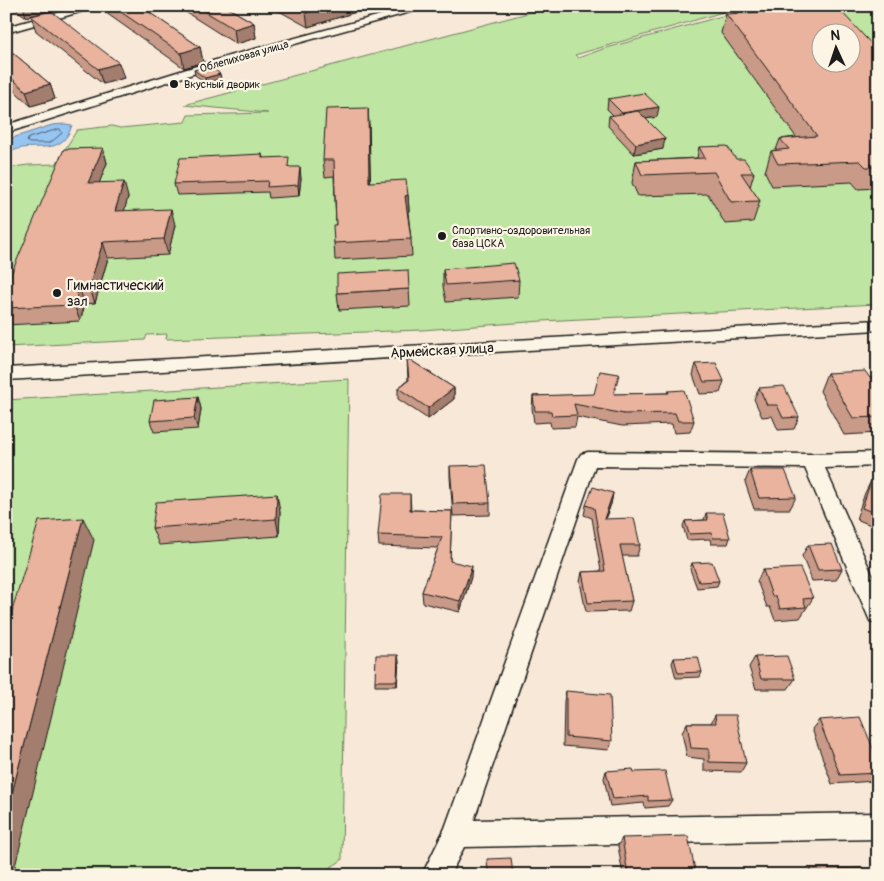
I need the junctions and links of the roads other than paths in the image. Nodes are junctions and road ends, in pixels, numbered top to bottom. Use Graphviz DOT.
graph roads {
  1 [pos="96,6"];
  2 [pos="427,6"];
  3 [pos="6,30"];
  4 [pos="6,129"];
  5 [pos="878,325"];
  6 [pos="6,374"];
  7 [pos="878,459"];
  8 [pos="812,461"];
  9 [pos="878,614"];
  10 [pos="878,826"];
  11 [pos="456,834"];
  12 [pos="436,875"];
  1 -- 3 [label="street"];
  2 -- 4 [label="street, Облепиховая улица"];
  5 -- 6 [label="street, Армейская улица"];
  7 -- 8 [label="street"];
  8 -- 9 [label="street"];
  8 -- 11 [label="street"];
  10 -- 11 [label="street"];
  11 -- 12 [label="street"];
}
